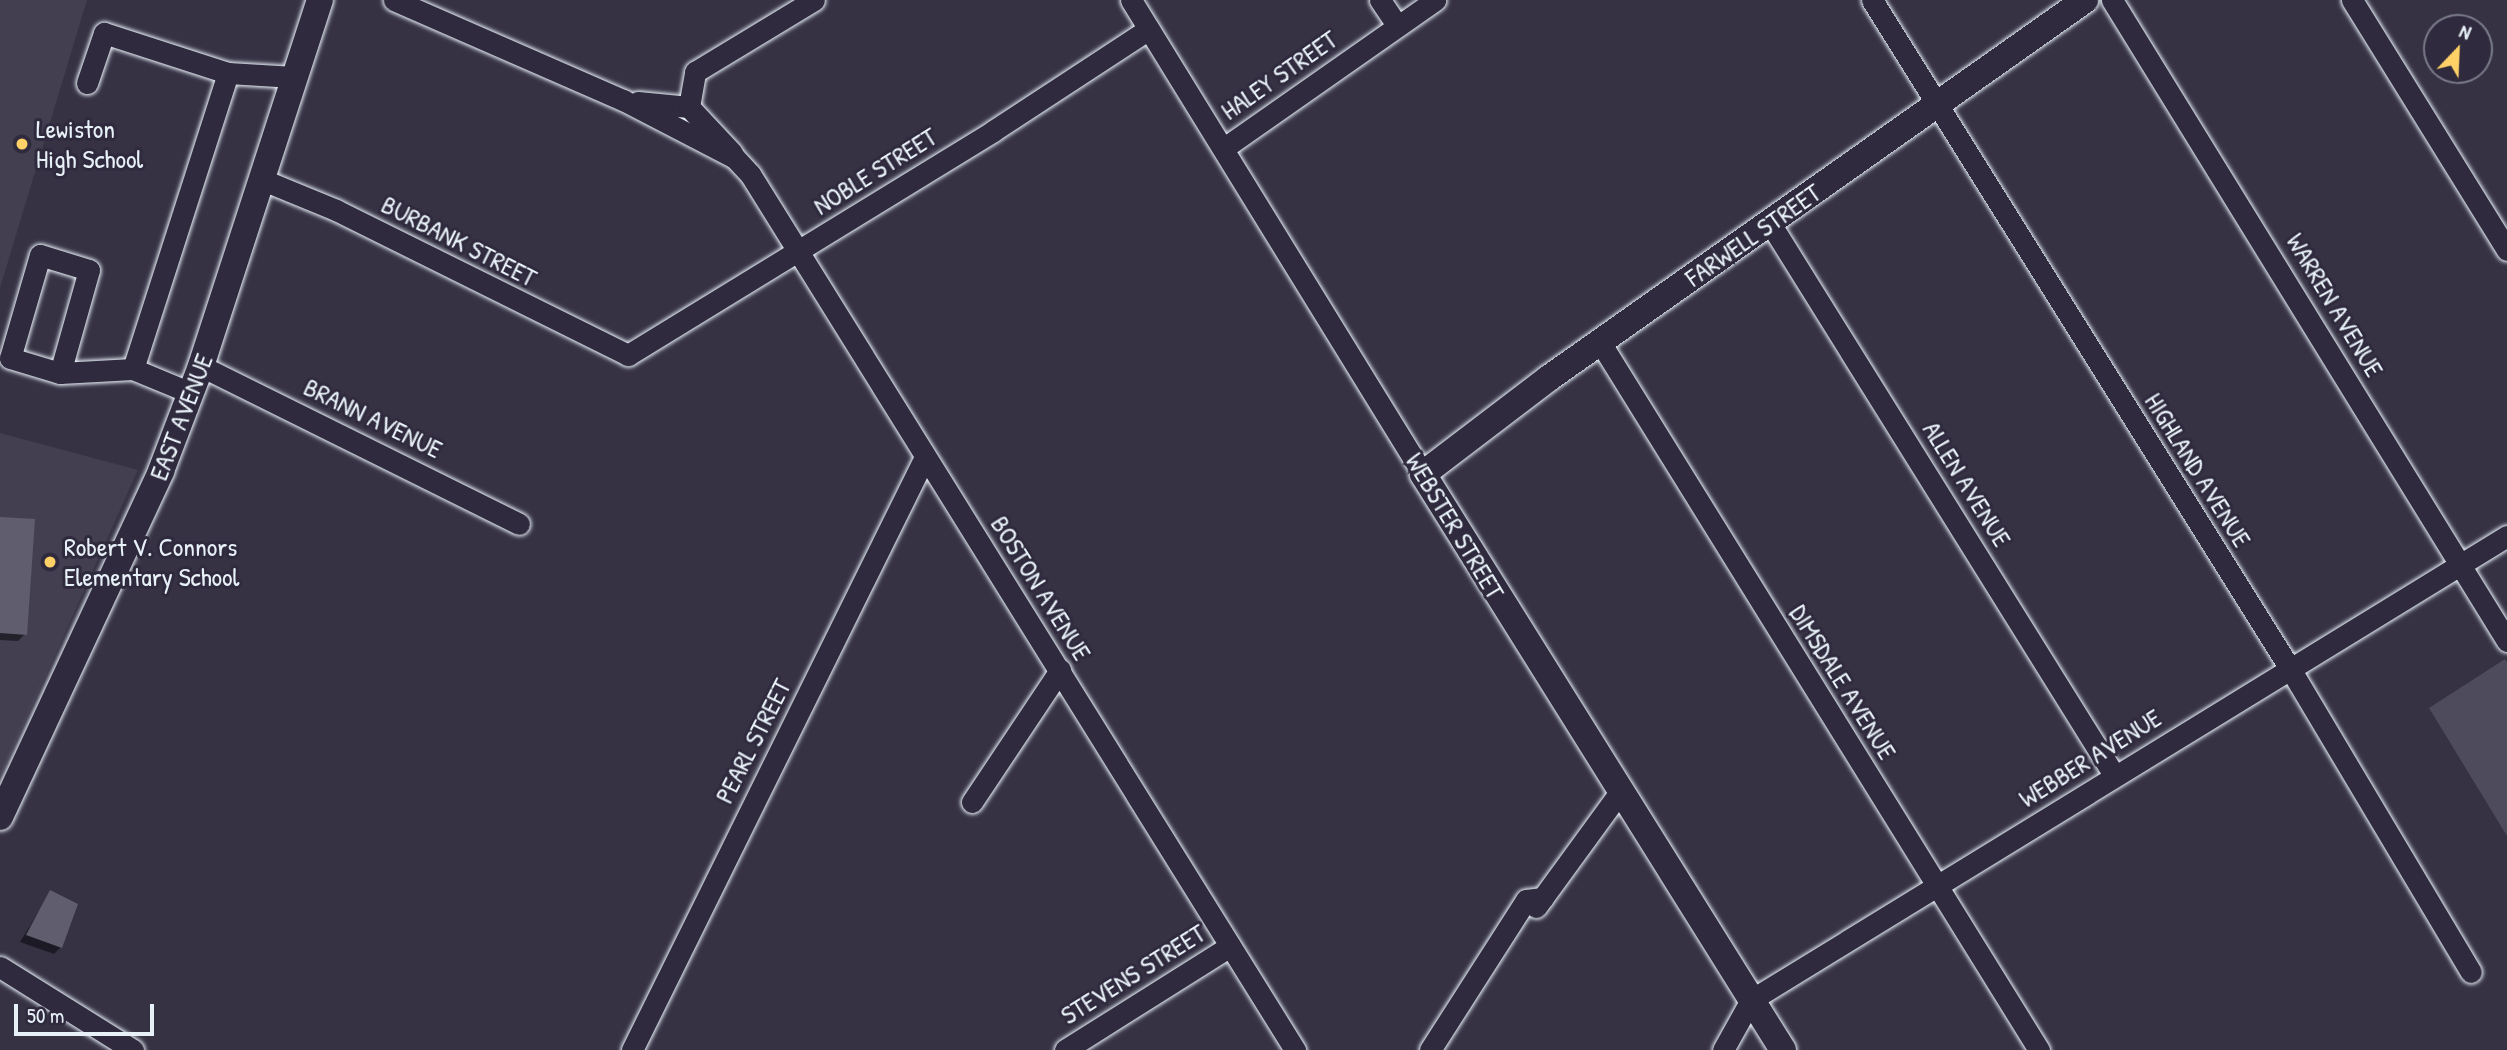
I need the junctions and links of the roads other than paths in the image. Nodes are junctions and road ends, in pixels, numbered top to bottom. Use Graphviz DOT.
graph roads {
  1 [pos="320,0"];
  2 [pos="394,0"];
  3 [pos="814,0"];
  4 [pos="1131,0"];
  5 [pos="1380,0"];
  6 [pos="1435,0"];
  7 [pos="1872,0"];
  8 [pos="2084,0"];
  9 [pos="2112,0"];
  10 [pos="2352,0"];
  11 [pos="427,7"];
  12 [pos="1397,25"];
  13 [pos="1149,29"];
  14 [pos="229,73"];
  15 [pos="294,77"];
  16 [pos="87,83"];
  17 [pos="622,100"];
  18 [pos="1937,105"];
  19 [pos="689,107"];
  20 [pos="1224,148"];
  21 [pos="735,158"];
  22 [pos="263,180"];
  23 [pos="1770,223"];
  24 [pos="2507,250"];
  25 [pos="799,251"];
  26 [pos="1600,342"];
  27 [pos="628,355"];
  28 [pos="201,366"];
  29 [pos="133,369"];
  30 [pos="60,373"];
  31 [pos="191,393"];
  32 [pos="925,457"];
  33 [pos="1423,474"];
  34 [pos="519,524"];
  35 [pos="2507,536"];
  36 [pos="2458,564"];
  37 [pos="2507,641"];
  38 [pos="2289,667"];
  39 [pos="1060,670"];
  40 [pos="2114,775"];
  41 [pos="1619,793"];
  42 [pos="972,803"];
  43 [pos="0,817"];
  44 [pos="1935,886"];
  45 [pos="1543,898"];
  46 [pos="1524,924"];
  47 [pos="1230,946"];
  48 [pos="0,967"];
  49 [pos="2471,972"];
  50 [pos="1751,1000"];
  51 [pos="133,1050"];
  52 [pos="632,1050"];
  53 [pos="1065,1050"];
  54 [pos="1295,1050"];
  55 [pos="1430,1050"];
  56 [pos="1723,1050"];
  57 [pos="1783,1050"];
  58 [pos="2039,1050"];
  1 -- 15 [label="main road, EAST AVENUE"];
  2 -- 11 [label="street, BOSTON AVENUE"];
  3 -- 19 [label="street"];
  4 -- 13 [label="street, WEBSTER STREET"];
  5 -- 12 [label="street"];
  6 -- 12 [label="street, HALEY STREET"];
  7 -- 18 [label="street, HIGHLAND AVENUE"];
  8 -- 18 [label="main road, FARWELL STREET"];
  9 -- 36 [label="street, WARREN AVENUE"];
  10 -- 24 [label="street"];
  11 -- 17 [label="street, BOSTON AVENUE"];
  12 -- 20 [label="street, HALEY STREET"];
  13 -- 20 [label="street, WEBSTER STREET"];
  13 -- 25 [label="street, NOBLE STREET"];
  14 -- 15 [label="street"];
  14 -- 16 [label="street"];
  14 -- 29 [label="street"];
  15 -- 22 [label="main road, EAST AVENUE"];
  17 -- 19 [label="street, BOSTON AVENUE"];
  17 -- 21 [label="street, BOSTON AVENUE"];
  18 -- 23 [label="main road, FARWELL STREET"];
  18 -- 38 [label="street, HIGHLAND AVENUE"];
  19 -- 21 [label="street, BOSTON AVENUE"];
  20 -- 33 [label="street, WEBSTER STREET"];
  21 -- 25 [label="street, BOSTON AVENUE"];
  22 -- 27 [label="street, BURBANK STREET"];
  22 -- 28 [label="main road, EAST AVENUE"];
  23 -- 26 [label="main road, FARWELL STREET"];
  23 -- 40 [label="street, ALLEN AVENUE"];
  25 -- 27 [label="street, NOBLE STREET"];
  25 -- 32 [label="street, BOSTON AVENUE"];
  26 -- 33 [label="main road, FARWELL STREET"];
  26 -- 44 [label="street, DIMSDALE AVENUE"];
  28 -- 31 [label="main road, EAST AVENUE"];
  28 -- 34 [label="street, BRANN AVENUE"];
  29 -- 30 [label="street"];
  29 -- 31 [label="street"];
  30 -- 30 [label="street"];
  31 -- 43 [label="main road, EAST AVENUE"];
  32 -- 39 [label="street, BOSTON AVENUE"];
  32 -- 52 [label="street, PEARL STREET"];
  33 -- 41 [label="main road, WEBSTER STREET"];
  35 -- 36 [label="street, WEBBER AVENUE"];
  36 -- 37 [label="street, WARREN AVENUE"];
  36 -- 38 [label="street, WEBBER AVENUE"];
  38 -- 40 [label="street, WEBBER AVENUE"];
  38 -- 49 [label="street, HIGHLAND AVENUE"];
  39 -- 42 [label="street"];
  39 -- 47 [label="street, BOSTON AVENUE"];
  40 -- 44 [label="street, WEBBER AVENUE"];
  41 -- 45 [label="street"];
  41 -- 50 [label="main road, WEBSTER STREET"];
  44 -- 50 [label="street, WEBBER AVENUE"];
  44 -- 58 [label="street, DIMSDALE AVENUE"];
  45 -- 46 [label="street"];
  45 -- 55 [label="street"];
  47 -- 53 [label="street, STEVENS STREET"];
  47 -- 54 [label="street, BOSTON AVENUE"];
  48 -- 51 [label="street"];
  50 -- 56 [label="street, WEBBER AVENUE"];
  50 -- 57 [label="main road, WEBSTER STREET"];
}
